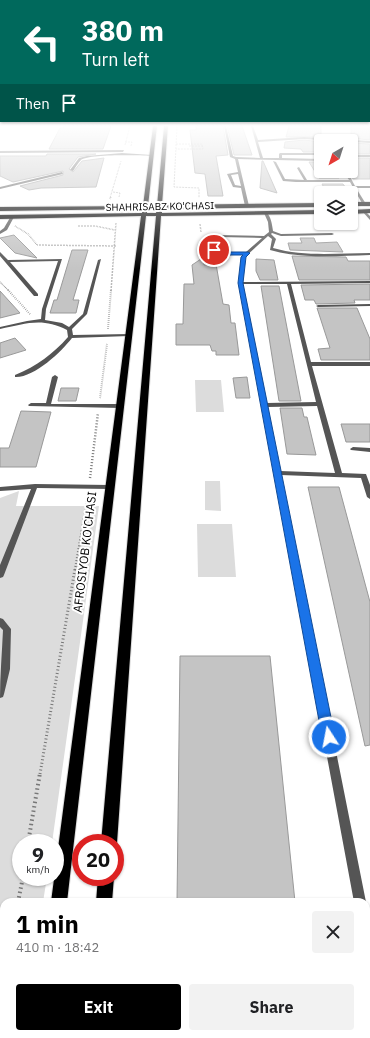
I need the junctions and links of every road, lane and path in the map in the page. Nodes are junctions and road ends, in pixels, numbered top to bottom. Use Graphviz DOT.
graph roads {
  1 [pos="53,174"];
  2 [pos="148,174"];
  3 [pos="162,174"];
  4 [pos="175,174"];
  5 [pos="229,174"];
  6 [pos="240,174"];
  7 [pos="281,174"];
  8 [pos="302,174"];
  9 [pos="349,178"];
  10 [pos="306,181"];
  11 [pos="351,181"];
  12 [pos="354,186"];
  13 [pos="243,187"];
  14 [pos="358,187"];
  15 [pos="370,187"];
  16 [pos="0,188"];
  17 [pos="113,192"];
  18 [pos="199,194"];
  19 [pos="358,194"];
  20 [pos="119,198"];
  21 [pos="358,204"];
  22 [pos="364,204"];
  23 [pos="370,204"];
  24 [pos="314,205"];
  25 [pos="247,206"];
  26 [pos="0,209"];
  27 [pos="144,211"];
  28 [pos="159,211"];
  29 [pos="367,211"];
  30 [pos="314,212"];
  31 [pos="266,213"];
  32 [pos="0,217"];
  33 [pos="12,217"];
  34 [pos="370,220"];
  35 [pos="200,224"];
  36 [pos="115,225"];
  37 [pos="15,226"];
  38 [pos="201,232"];
  39 [pos="0,233"];
  40 [pos="332,234"];
  41 [pos="269,235"];
  42 [pos="116,246"];
  43 [pos="0,253"];
  44 [pos="248,253"];
  45 [pos="370,254"];
  46 [pos="100,260"];
  47 [pos="6,261"];
  48 [pos="0,282"];
  49 [pos="370,282"];
  50 [pos="241,283"];
  51 [pos="289,283"];
  52 [pos="36,295"];
  53 [pos="370,305"];
  54 [pos="23,306"];
  55 [pos="318,306"];
  56 [pos="43,319"];
  57 [pos="0,328"];
  58 [pos="69,329"];
  59 [pos="129,335"];
  60 [pos="71,336"];
  61 [pos="108,336"];
  62 [pos="310,364"];
  63 [pos="370,364"];
  64 [pos="17,376"];
  65 [pos="55,377"];
  66 [pos="319,404"];
  67 [pos="31,405"];
  68 [pos="48,405"];
  69 [pos="100,405"];
  70 [pos="264,405"];
  71 [pos="120,406"];
  72 [pos="99,412"];
  73 [pos="353,449"];
  74 [pos="370,450"];
  75 [pos="278,473"];
  76 [pos="339,475"];
  77 [pos="34,486"];
  78 [pos="89,487"];
  79 [pos="110,487"];
  80 [pos="0,489"];
  81 [pos="370,497"];
  82 [pos="0,575"];
  83 [pos="0,621"];
  84 [pos="0,694"];
  85 [pos="30,834"];
  86 [pos="110,834"];
  87 [pos="21,886"];
  88 [pos="105,886"];
  89 [pos="19,898"];
  90 [pos="59,898"];
  91 [pos="104,898"];
  92 [pos="359,898"];
  1 -- 16 [label="lane"];
  2 -- 27 [label="main road, AFROSIYOB KO'CHASI"];
  3 -- 28 [label="main road"];
  4 -- 18 [label="path"];
  5 -- 13 [label="lane"];
  6 -- 13 [label="lane"];
  7 -- 10 [label="lane"];
  8 -- 10 [label="lane"];
  9 -- 11 [label="lane"];
  10 -- 11 [label="lane"];
  11 -- 12 [label="lane"];
  13 -- 25 [label="lane"];
  14 -- 15 [label="lane"];
  17 -- 20 [label="path"];
  19 -- 22 [label="lane"];
  21 -- 22 [label="main road"];
  22 -- 23 [label="main road"];
  24 -- 25 [label="main road, SHAHRISABZ KO'CHASI"];
  25 -- 28 [label="main road, SHAHRISABZ KO'CHASI"];
  26 -- 27 [label="main road, SHAHRISABZ KO'CHASI"];
  27 -- 28 [label="main road, SHAHRISABZ KO'CHASI"];
  27 -- 33 [label="main road, SHAHRISABZ KO'CHASI"];
  27 -- 59 [label="main road, AFROSIYOB KO'CHASI"];
  28 -- 31 [label="main road, SHAHRISABZ KO'CHASI"];
  28 -- 86 [label="main road"];
  29 -- 34 [label="lane"];
  30 -- 31 [label="main road, SHAHRISABZ KO'CHASI"];
  31 -- 41 [label="lane"];
  32 -- 33 [label="main road, SHAHRISABZ KO'CHASI"];
  33 -- 39 [label="lane"];
  35 -- 38 [label="path"];
  36 -- 42 [label="path"];
  37 -- 42 [label="path"];
  40 -- 41 [label="lane"];
  41 -- 44 [label="lane"];
  41 -- 44 [label="lane"];
  41 -- 45 [label="lane"];
  42 -- 61 [label="path"];
  43 -- 47 [label="lane"];
  44 -- 50 [label="lane"];
  46 -- 58 [label="lane"];
  47 -- 52 [label="lane"];
  47 -- 56 [label="lane"];
  48 -- 54 [label="path"];
  49 -- 51 [label="lane"];
  50 -- 51 [label="lane"];
  50 -- 70 [label="lane"];
  51 -- 62 [label="lane"];
  53 -- 55 [label="lane"];
  56 -- 57 [label="lane"];
  56 -- 58 [label="lane"];
  58 -- 60 [label="lane"];
  59 -- 61 [label="lane"];
  59 -- 71 [label="main road, AFROSIYOB KO'CHASI"];
  60 -- 61 [label="lane"];
  60 -- 64 [label="lane"];
  61 -- 69 [label="path"];
  62 -- 63 [label="lane"];
  62 -- 66 [label="lane"];
  65 -- 68 [label="lane"];
  66 -- 70 [label="lane"];
  66 -- 76 [label="lane"];
  67 -- 68 [label="lane"];
  68 -- 71 [label="lane"];
  70 -- 75 [label="lane"];
  71 -- 79 [label="main road, AFROSIYOB KO'CHASI"];
  72 -- 78 [label="path"];
  73 -- 74 [label="lane"];
  75 -- 76 [label="lane"];
  75 -- 92 [label="lane"];
  76 -- 81 [label="lane"];
  77 -- 78 [label="lane"];
  77 -- 80 [label="lane"];
  77 -- 82 [label="lane"];
  78 -- 79 [label="lane"];
  78 -- 85 [label="path"];
  79 -- 90 [label="main road, AFROSIYOB KO'CHASI"];
  83 -- 84 [label="lane"];
  87 -- 89 [label="path"];
  88 -- 91 [label="main road"];
}
